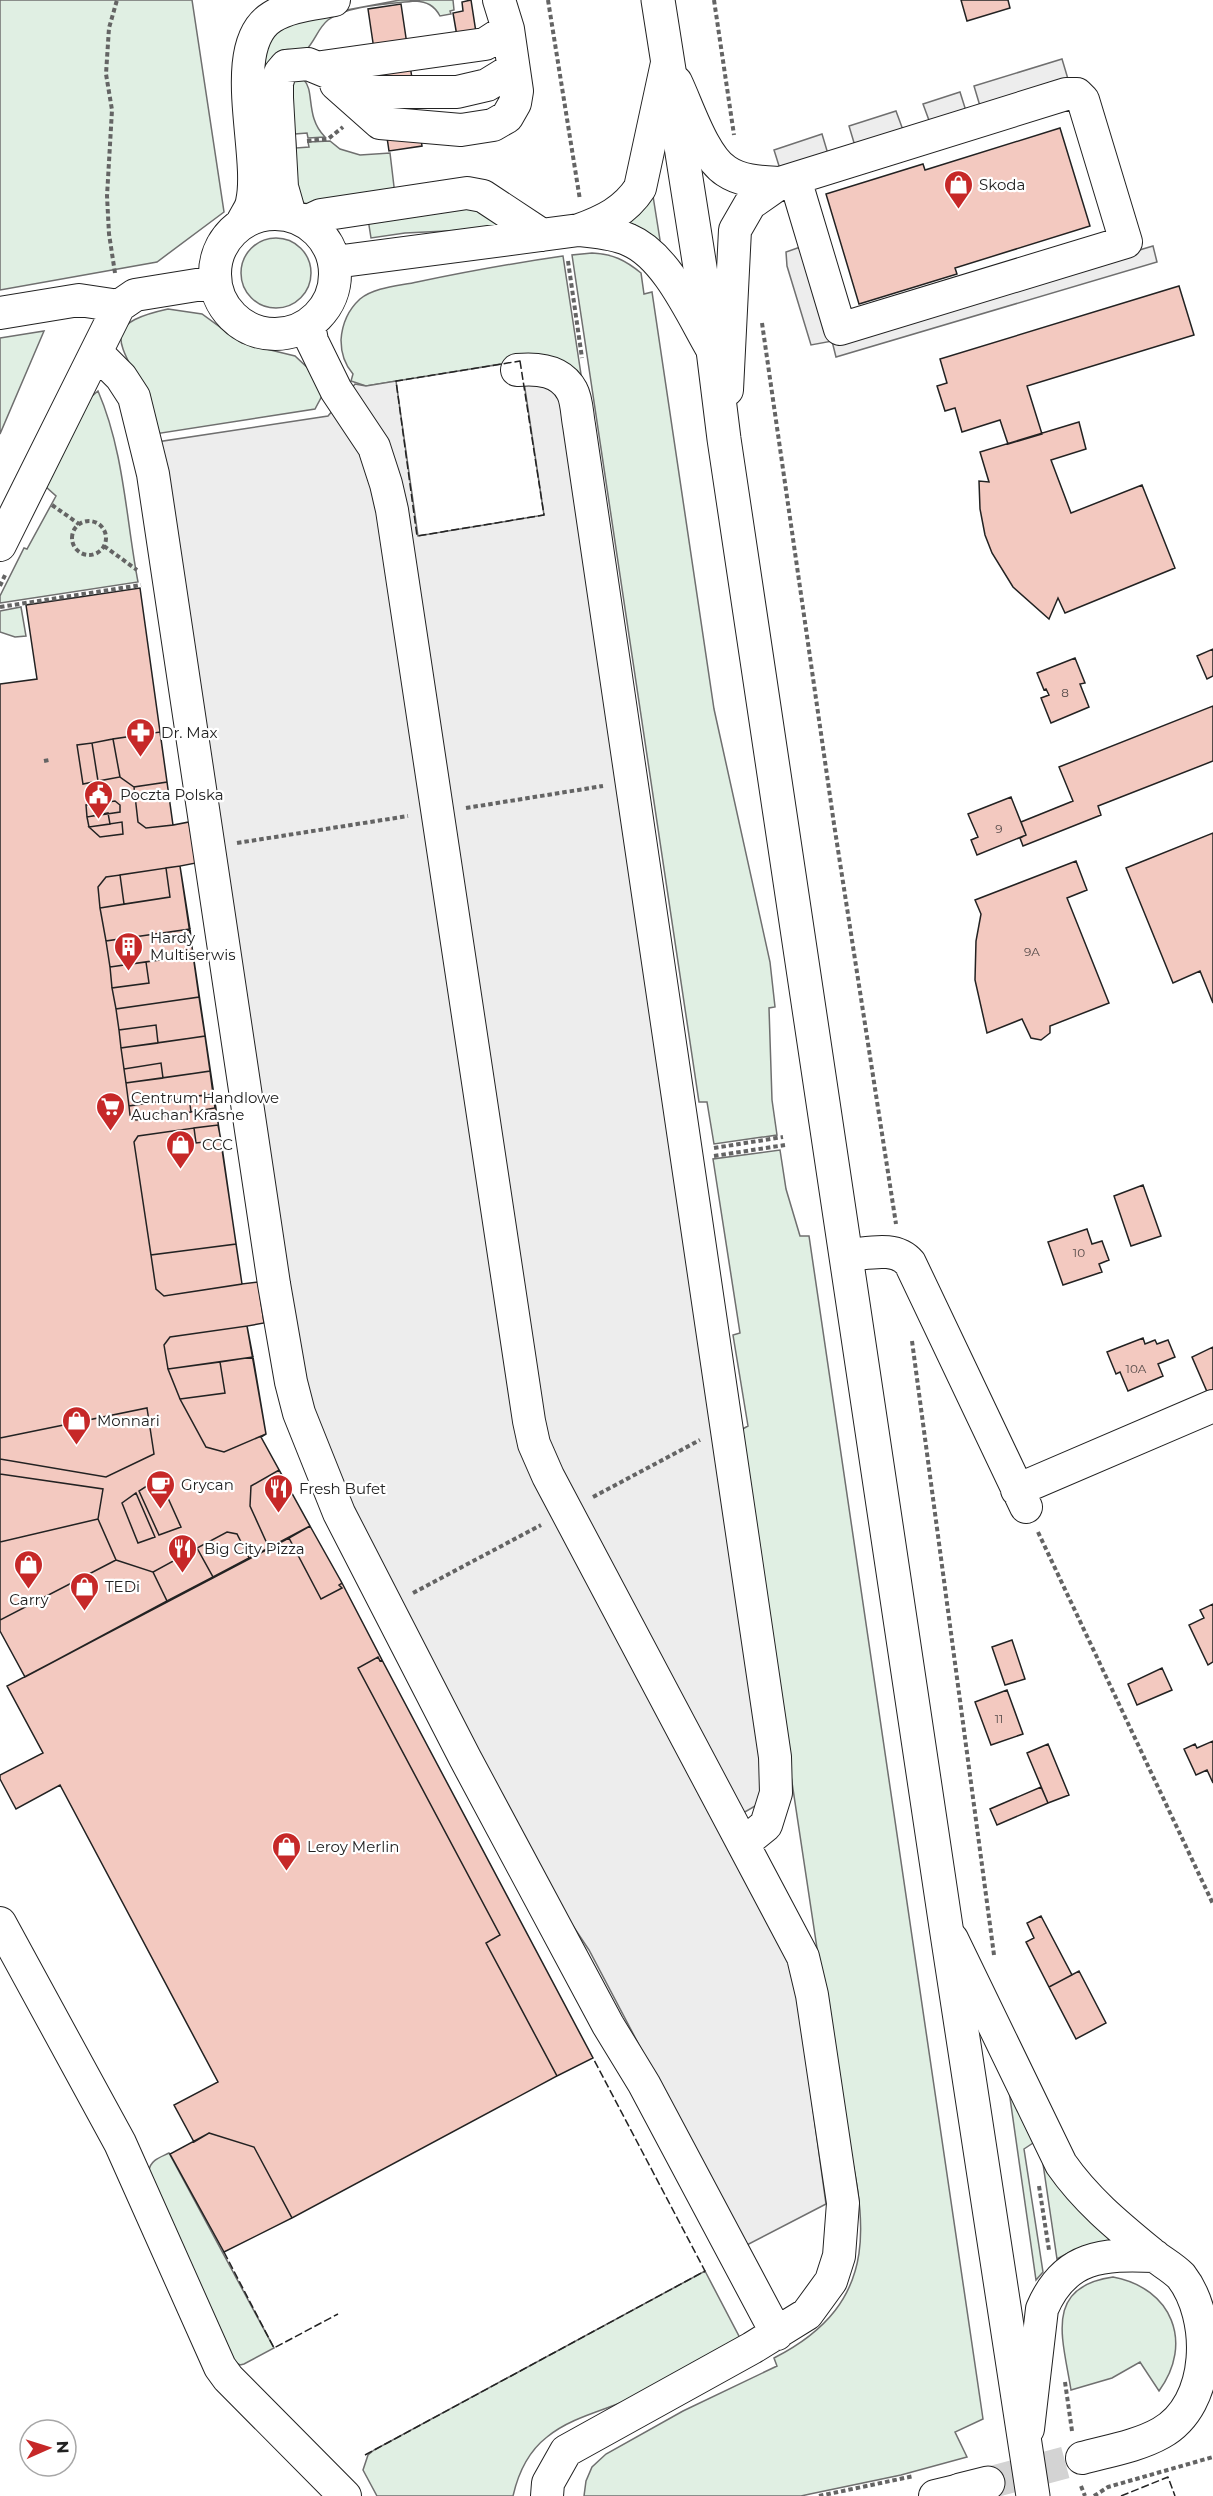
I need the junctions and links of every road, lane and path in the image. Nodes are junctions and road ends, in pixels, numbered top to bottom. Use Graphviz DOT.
graph roads {
  1 [pos="117,0"];
  2 [pos="334,0"];
  3 [pos="548,0"];
  4 [pos="658,0"];
  5 [pos="503,14"];
  6 [pos="667,62"];
  7 [pos="318,68"];
  8 [pos="328,139"];
  9 [pos="303,141"];
  10 [pos="788,181"];
  11 [pos="298,219"];
  12 [pos="242,223"];
  13 [pos="579,230"];
  14 [pos="542,235"];
  15 [pos="335,262"];
  16 [pos="215,282"];
  17 [pos="119,306"];
  18 [pos="0,313"];
  19 [pos="309,325"];
  20 [pos="713,350"];
  21 [pos="97,353"];
  22 [pos="517,370"];
  23 [pos="724,439"];
  24 [pos="44,500"];
  25 [pos="78,525"];
  26 [pos="0,545"];
  27 [pos="104,546"];
  28 [pos="144,569"];
  29 [pos="145,578"];
  30 [pos="0,607"];
  31 [pos="783,1137"];
  32 [pos="784,1145"];
  33 [pos="711,1148"];
  34 [pos="713,1168"];
  35 [pos="846,1255"];
  36 [pos="1213,1406"];
  37 [pos="1021,1499"];
  38 [pos="744,1843"];
  39 [pos="1213,1904"];
  40 [pos="0,1923"];
  41 [pos="946,1927"];
  42 [pos="1155,2256"];
  43 [pos="777,2334"];
  44 [pos="1026,2439"];
  45 [pos="1213,2457"];
  46 [pos="1082,2458"];
  47 [pos="950,2486"];
  48 [pos="345,2496"];
  49 [pos="548,2496"];
  50 [pos="819,2496"];
  51 [pos="1034,2496"];
  52 [pos="1094,2496"];
  1 -- 17 [label="path"];
  2 -- 12 [label="street"];
  3 -- 13 [label="path"];
  4 -- 6 [label="main road"];
  5 -- 7 [label="street"];
  5 -- 7 [label="street"];
  6 -- 10 [label="street"];
  6 -- 13 [label="street"];
  6 -- 20 [label="main road"];
  7 -- 11 [label="street"];
  8 -- 9 [label="path"];
  10 -- 10 [label="street"];
  10 -- 23 [label="street"];
  11 -- 12 [label="street"];
  11 -- 14 [label="street"];
  11 -- 15 [label="street"];
  12 -- 16 [label="street"];
  13 -- 14 [label="street"];
  13 -- 20 [label="street"];
  14 -- 15 [label="street"];
  15 -- 19 [label="street"];
  16 -- 17 [label="street"];
  16 -- 19 [label="street"];
  17 -- 18 [label="street"];
  17 -- 21 [label="street"];
  19 -- 38 [label="street"];
  20 -- 23 [label="main road"];
  21 -- 26 [label="street"];
  21 -- 43 [label="street"];
  22 -- 38 [label="street"];
  23 -- 35 [label="main road"];
  24 -- 25 [label="path"];
  25 -- 27 [label="path"];
  25 -- 27 [label="path"];
  27 -- 28 [label="path"];
  29 -- 30 [label="path"];
  31 -- 33 [label="path"];
  32 -- 34 [label="path"];
  35 -- 37 [label="street"];
  35 -- 41 [label="main road"];
  36 -- 37 [label="street"];
  37 -- 39 [label="path"];
  38 -- 43 [label="street"];
  40 -- 48 [label="street"];
  41 -- 42 [label="street"];
  41 -- 44 [label="main road"];
  42 -- 44 [label="street"];
  42 -- 46 [label="street"];
  43 -- 49 [label="street"];
  44 -- 51 [label="main road"];
  45 -- 52 [label="path"];
  47 -- 50 [label="path"];
}
